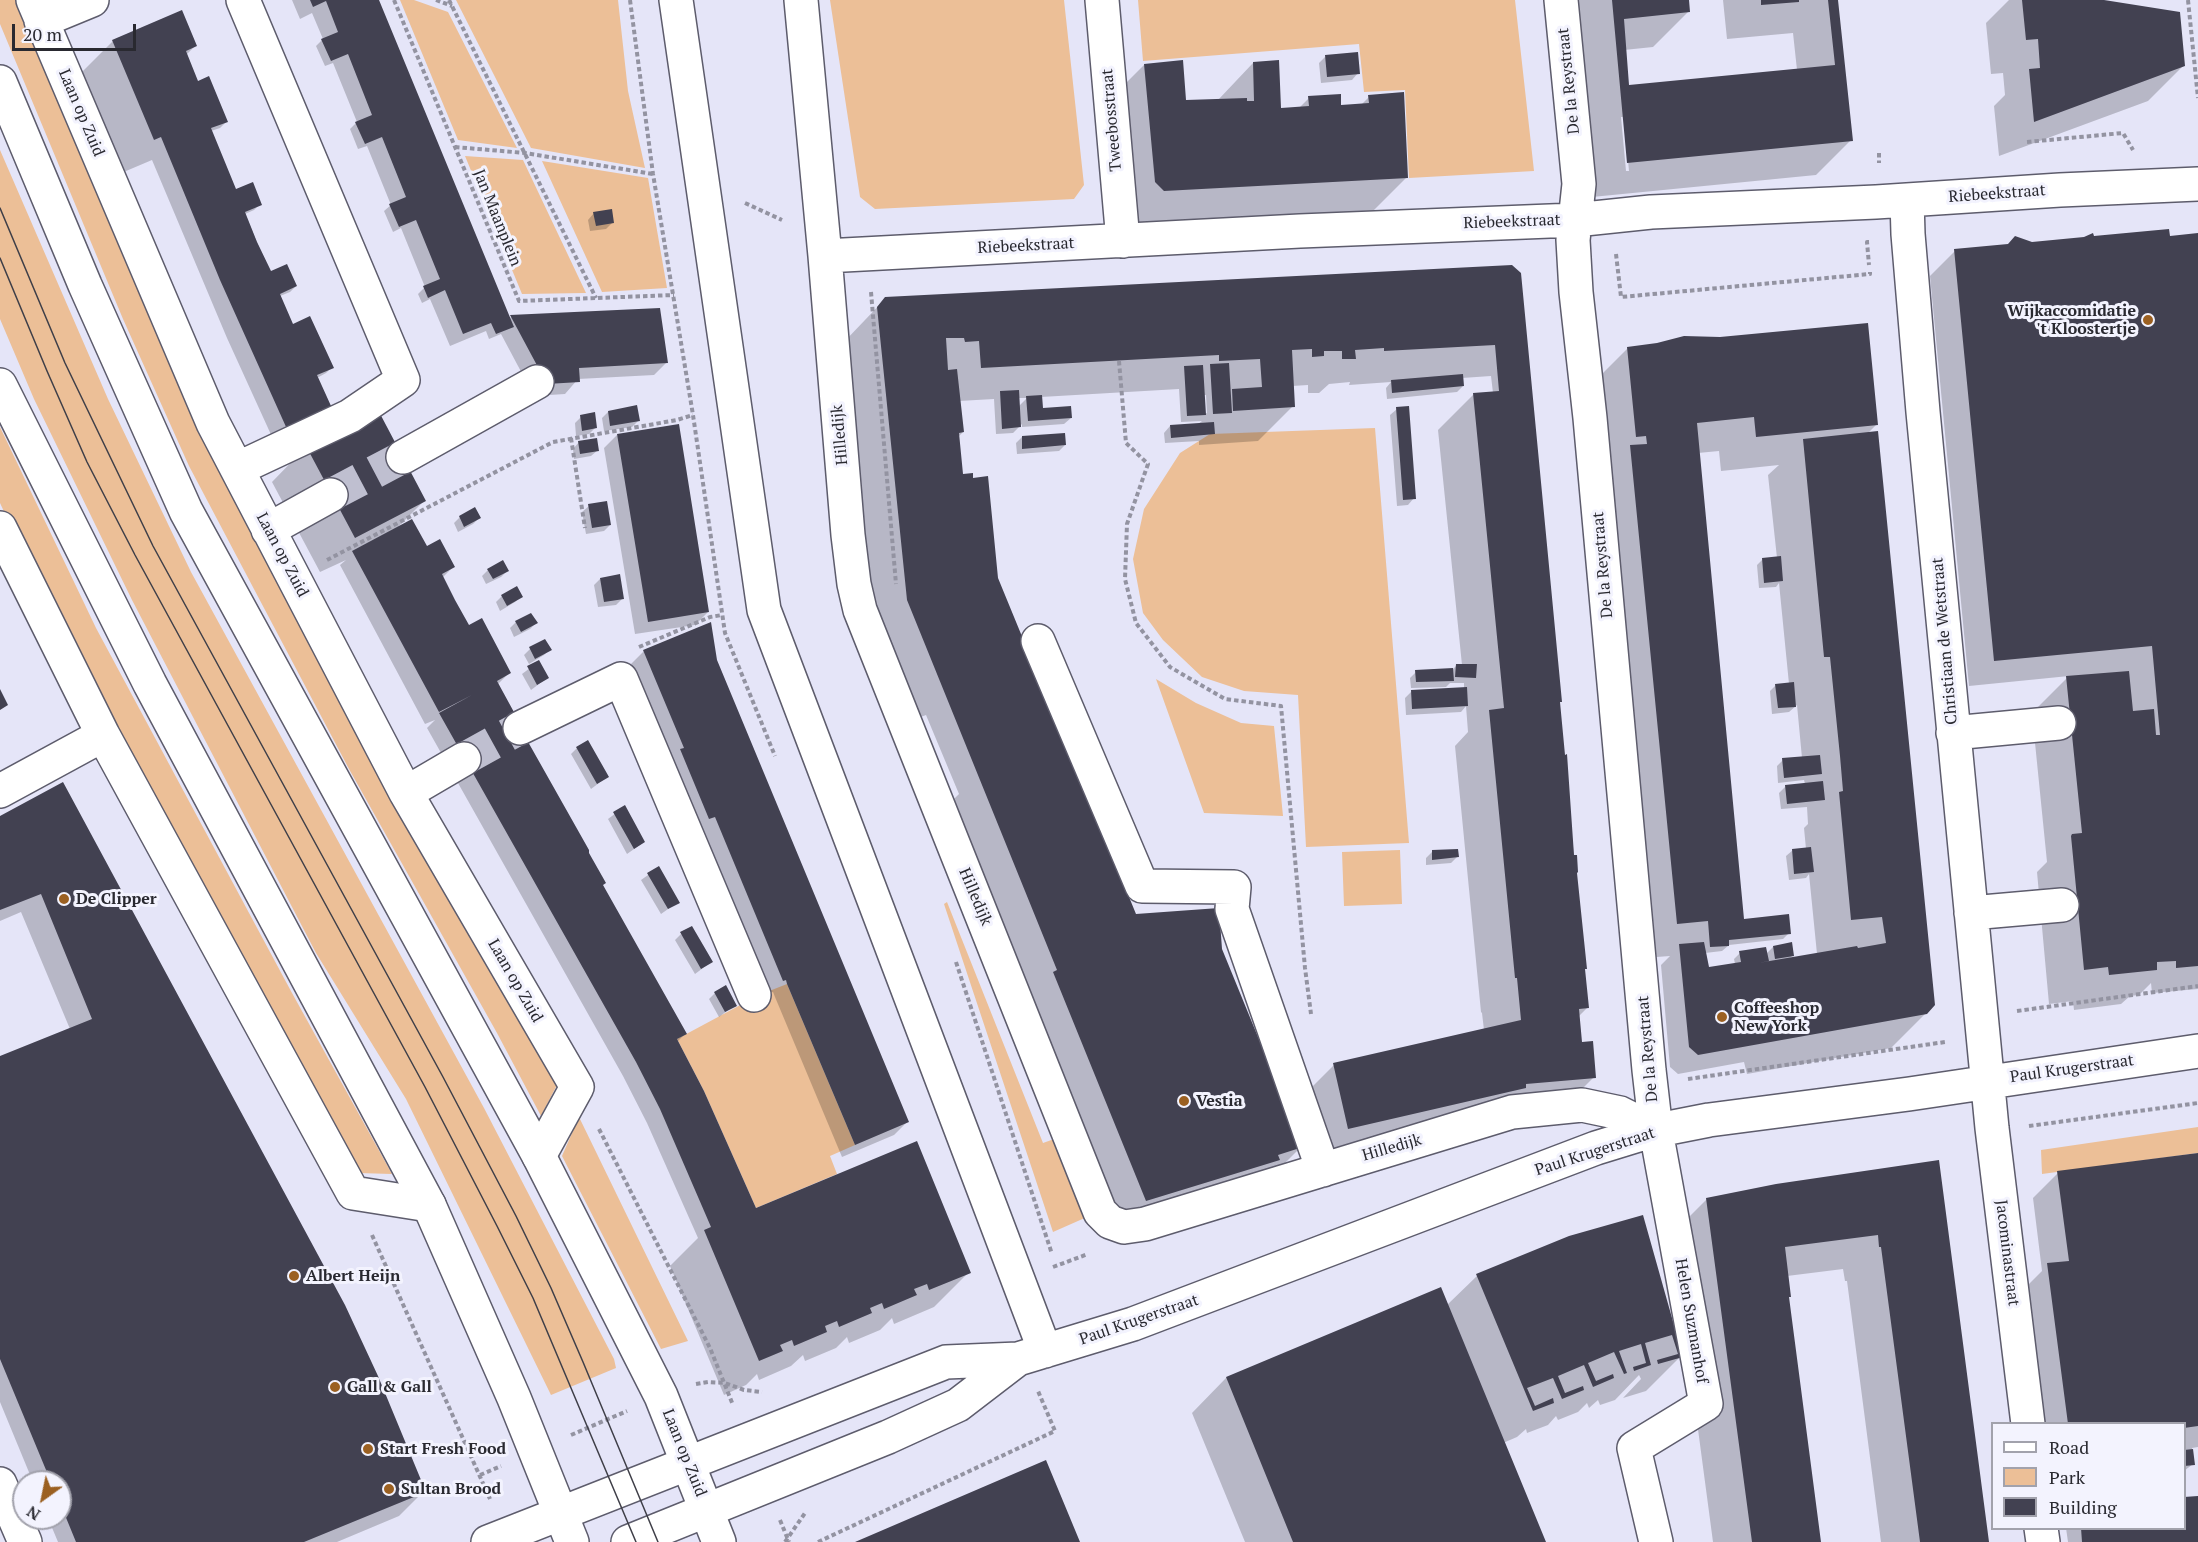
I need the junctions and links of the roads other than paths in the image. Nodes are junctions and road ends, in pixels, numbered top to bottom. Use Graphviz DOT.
graph roads {
  1 [pos="92,0"];
  2 [pos="243,0"];
  3 [pos="676,0"];
  4 [pos="801,0"];
  5 [pos="1102,0"];
  6 [pos="1561,0"];
  7 [pos="37,10"];
  8 [pos="0,82"];
  9 [pos="2198,184"];
  10 [pos="1907,200"];
  11 [pos="1575,220"];
  12 [pos="1123,241"];
  13 [pos="825,256"];
  14 [pos="537,382"];
  15 [pos="0,385"];
  16 [pos="403,457"];
  17 [pos="237,470"];
  18 [pos="331,495"];
  19 [pos="0,528"];
  20 [pos="268,530"];
  21 [pos="1038,641"];
  22 [pos="2059,723"];
  23 [pos="520,728"];
  24 [pos="1953,733"];
  25 [pos="103,735"];
  26 [pos="464,759"];
  27 [pos="0,791"];
  28 [pos="406,793"];
  29 [pos="2062,905"];
  30 [pos="1971,914"];
  31 [pos="754,995"];
  32 [pos="2198,1051"];
  33 [pos="1988,1081"];
  34 [pos="1656,1131"];
  35 [pos="539,1156"];
  36 [pos="1323,1170"];
  37 [pos="429,1205"];
  38 [pos="1032,1355"];
  39 [pos="2028,1422"];
  40 [pos="687,1463"];
  41 [pos="0,1484"];
  42 [pos="706,1510"];
  43 [pos="567,1527"];
  44 [pos="25,1542"];
  45 [pos="488,1542"];
  46 [pos="628,1542"];
  47 [pos="718,1542"];
  48 [pos="1656,1542"];
  1 -- 7 [label="street"];
  2 -- 17 [label="street"];
  3 -- 38 [label="street"];
  4 -- 13 [label="street, Hilledijk"];
  5 -- 12 [label="street, Tweebosstraat"];
  6 -- 11 [label="street, De la Reystraat"];
  7 -- 17 [label="street, Laan op Zuid"];
  8 -- 35 [label="street, Laan op Zuid"];
  9 -- 10 [label="street, Riebeekstraat"];
  10 -- 11 [label="street, Riebeekstraat"];
  10 -- 24 [label="street, Christiaan de Wetstraat"];
  11 -- 12 [label="street, Riebeekstraat"];
  11 -- 34 [label="street, De la Reystraat"];
  12 -- 13 [label="street, Riebeekstraat"];
  13 -- 36 [label="street, Hilledijk"];
  14 -- 16 [label="street"];
  15 -- 37 [label="street"];
  17 -- 20 [label="street, Laan op Zuid"];
  18 -- 20 [label="street"];
  19 -- 25 [label="street"];
  20 -- 28 [label="street, Laan op Zuid"];
  21 -- 36 [label="street"];
  22 -- 24 [label="street"];
  23 -- 31 [label="street"];
  24 -- 30 [label="street, Christiaan de Wetstraat"];
  25 -- 27 [label="street"];
  25 -- 37 [label="street"];
  26 -- 28 [label="street"];
  28 -- 35 [label="street, Laan op Zuid"];
  29 -- 30 [label="street"];
  30 -- 33 [label="street, Christiaan de Wetstraat"];
  32 -- 33 [label="street, Paul Krugerstraat"];
  33 -- 34 [label="street, Paul Krugerstraat"];
  33 -- 39 [label="street, Jacominastraat"];
  34 -- 36 [label="street, Hilledijk"];
  34 -- 38 [label="street, Paul Krugerstraat"];
  34 -- 48 [label="street, Helen Suzmanhof"];
  35 -- 40 [label="street, Laan op Zuid"];
  37 -- 43 [label="street"];
  38 -- 40 [label="street, Paul Krugerstraat"];
  38 -- 42 [label="street, Paul Krugerstraat"];
  40 -- 42 [label="street, Laan op Zuid"];
  40 -- 43 [label="street, Paul Krugerstraat"];
  41 -- 44 [label="street"];
  42 -- 46 [label="street, Laan op Zuid"];
  42 -- 47 [label="street, Laan op Zuid"];
  43 -- 45 [label="street"];
}
